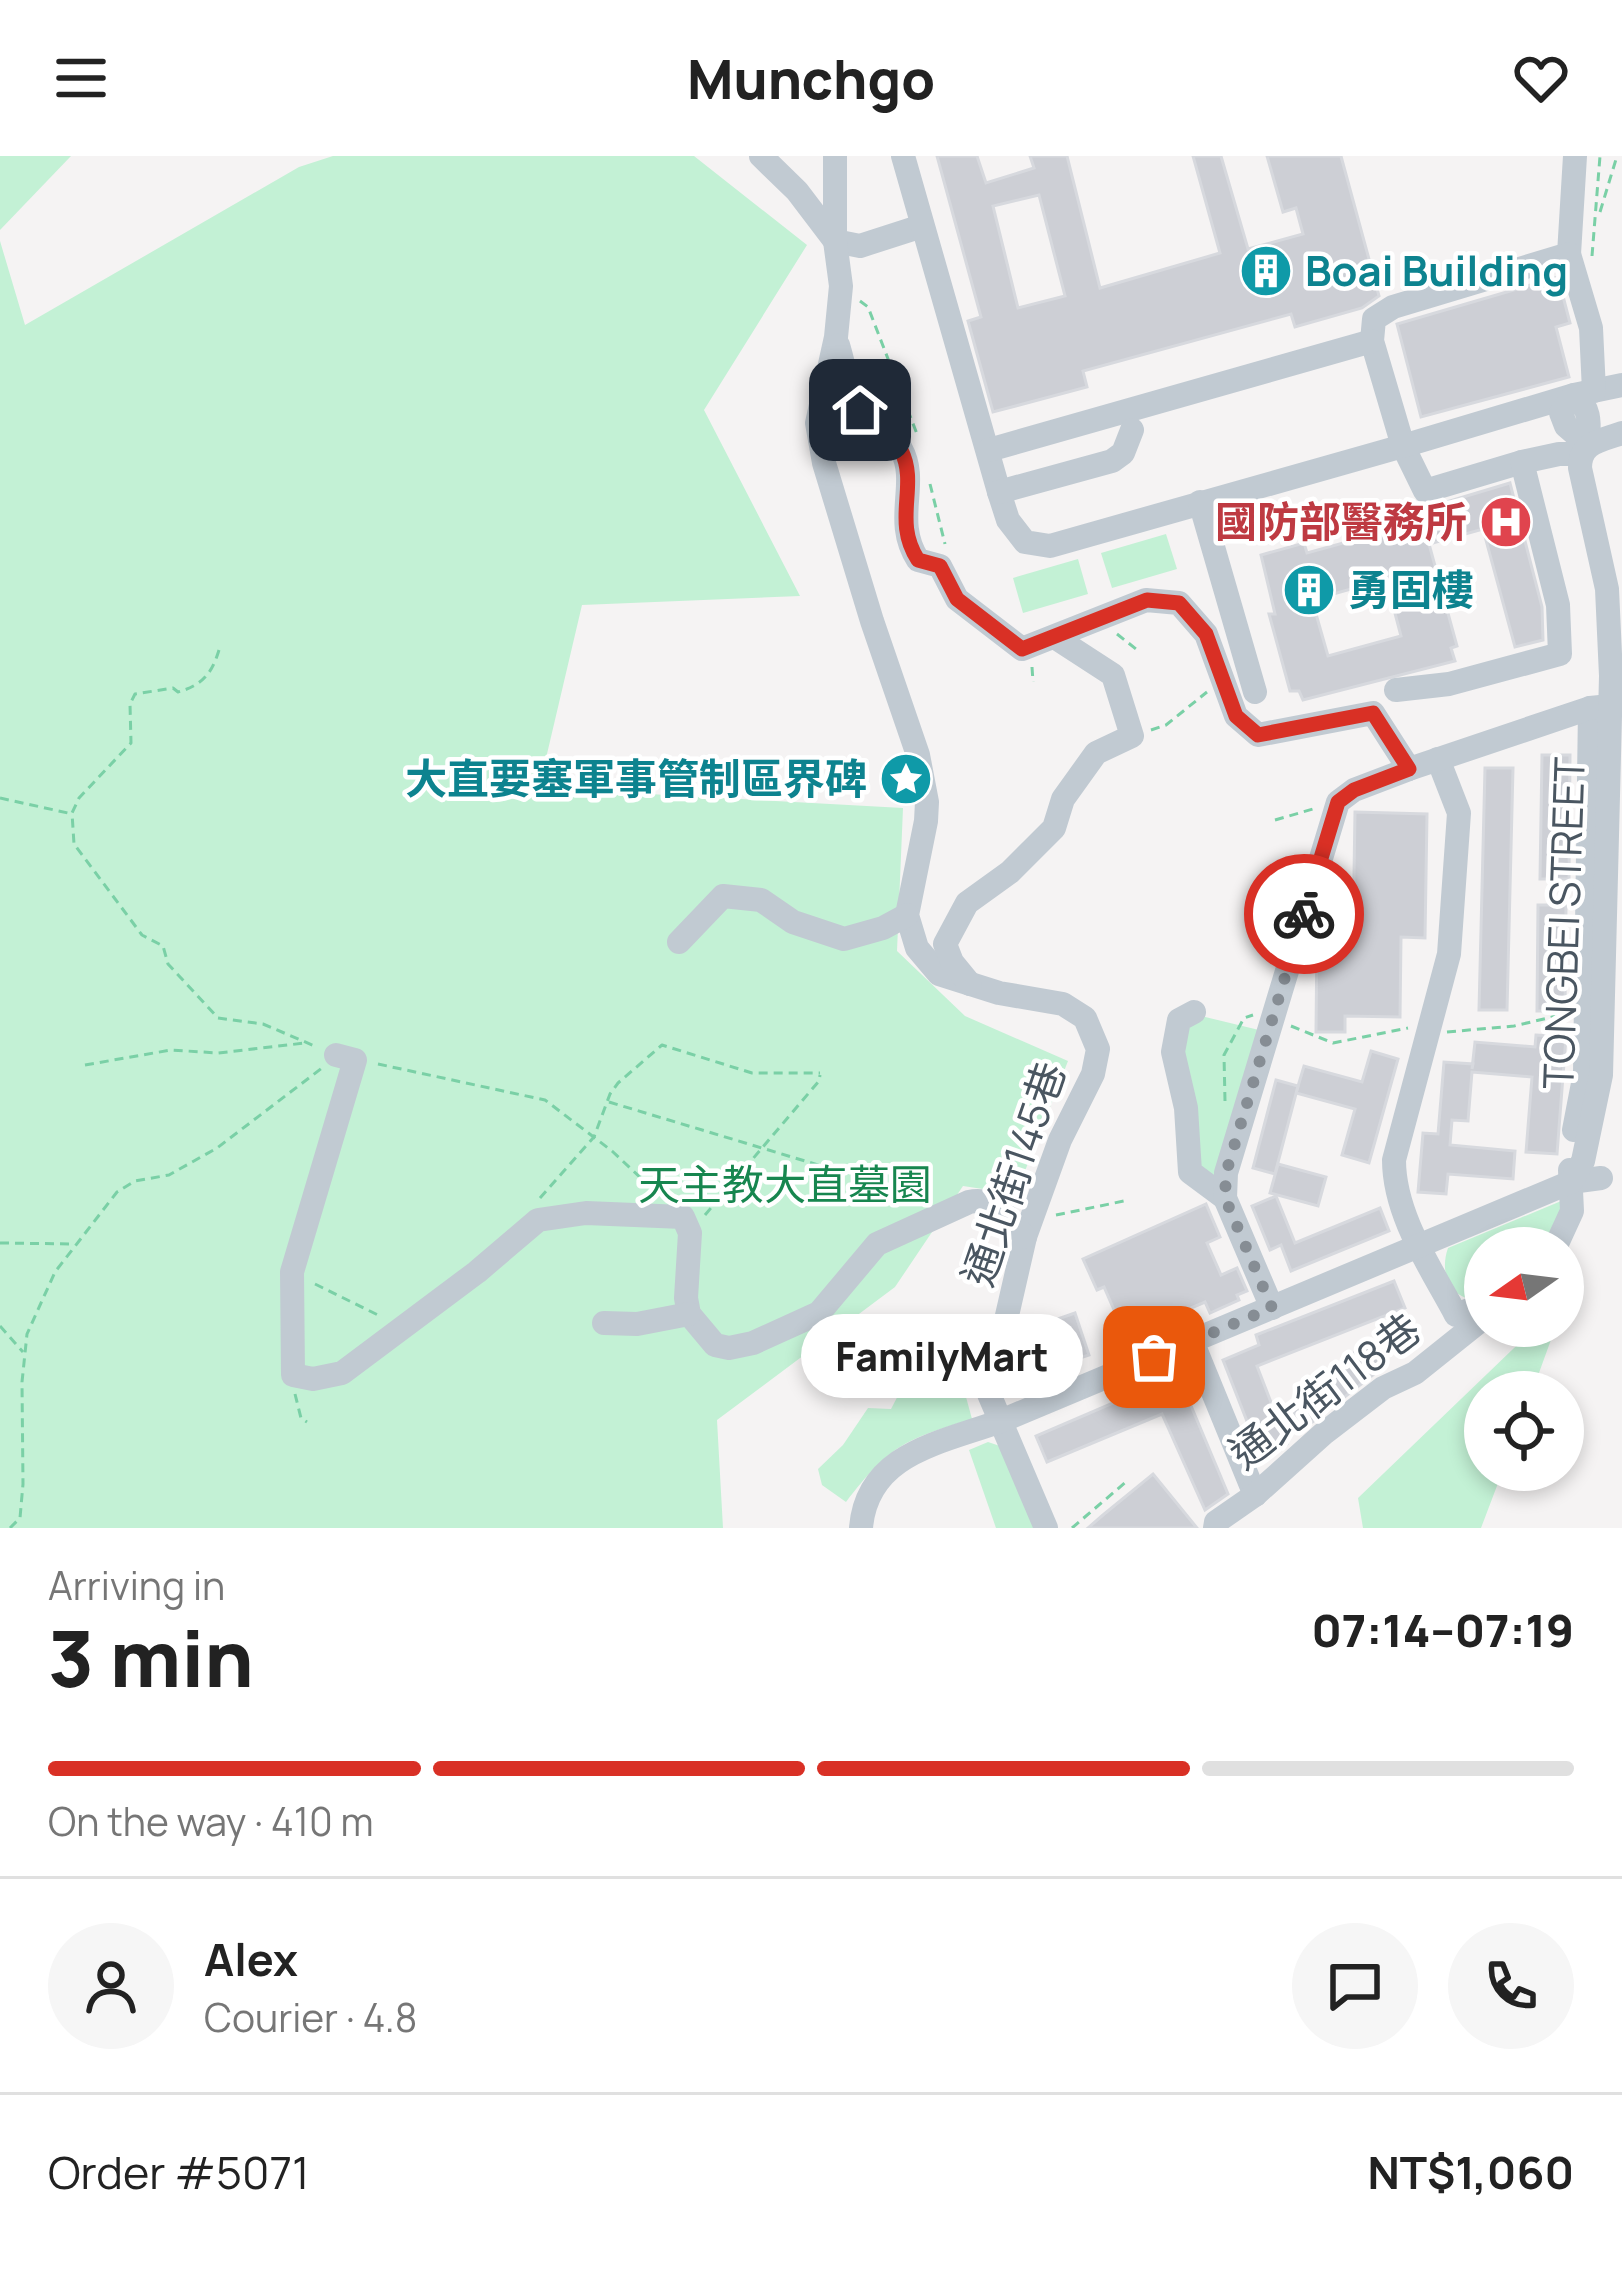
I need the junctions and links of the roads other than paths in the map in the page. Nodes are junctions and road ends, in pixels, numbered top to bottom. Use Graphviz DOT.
graph roads {
  1 [pos="761,156"];
  2 [pos="835,156"];
  3 [pos="903,156"];
  4 [pos="1575,156"];
  5 [pos="922,226"];
  6 [pos="835,241"];
  7 [pos="1580,260"];
  8 [pos="836,338"];
  9 [pos="1372,341"];
  10 [pos="1622,385"];
  11 [pos="1584,393"];
  12 [pos="1132,430"];
  13 [pos="1622,434"];
  14 [pos="1402,446"];
  15 [pos="989,450"];
  16 [pos="1584,450"];
  17 [pos="1522,462"];
  18 [pos="1000,492"];
  19 [pos="1200,502"];
  20 [pos="1056,638"];
  21 [pos="1396,690"];
  22 [pos="1255,692"];
  23 [pos="1600,707"];
  24 [pos="1438,759"];
  25 [pos="1409,769"];
  26 [pos="907,915"];
  27 [pos="679,942"];
  28 [pos="970,984"];
  29 [pos="1194,1012"];
  30 [pos="345,1058"];
  31 [pos="1601,1178"];
  32 [pos="1571,1182"];
  33 [pos="1225,1198"];
  34 [pos="1565,1227"];
  35 [pos="1028,1229"];
  36 [pos="1419,1246"];
  37 [pos="1272,1308"];
  38 [pos="1464,1312"];
  39 [pos="689,1314"];
  40 [pos="604,1323"];
  41 [pos="1464,1334"];
  42 [pos="1192,1341"];
  43 [pos="1000,1421"];
  44 [pos="1255,1495"];
  45 [pos="862,1528"];
  46 [pos="1046,1528"];
  47 [pos="1215,1528"];
  1 -- 6 [label="street"];
  2 -- 6 [label="street"];
  3 -- 5 [label="street"];
  4 -- 7 [label="street"];
  5 -- 6 [label="street"];
  5 -- 15 [label="street"];
  6 -- 8 [label="street"];
  7 -- 9 [label="street"];
  7 -- 11 [label="street, TONGBEI STREET"];
  8 -- 20 [label="street"];
  8 -- 26 [label="street"];
  9 -- 14 [label="street"];
  9 -- 15 [label="street"];
  10 -- 11 [label="street"];
  11 -- 14 [label="street"];
  11 -- 16 [label="street, TONGBEI STREET"];
  12 -- 18 [label="street"];
  13 -- 16 [label="street"];
  14 -- 17 [label="street"];
  14 -- 19 [label="street"];
  15 -- 18 [label="street"];
  16 -- 17 [label="street"];
  16 -- 23 [label="street, TONGBEI STREET"];
  17 -- 21 [label="street"];
  18 -- 19 [label="street"];
  19 -- 22 [label="street"];
  20 -- 25 [label="street"];
  20 -- 28 [label="street"];
  23 -- 24 [label="street"];
  23 -- 32 [label="street"];
  23 -- 32 [label="street, TONGBEI STREET"];
  24 -- 25 [label="street"];
  24 -- 36 [label="street"];
  25 -- 33 [label="street"];
  26 -- 27 [label="street"];
  26 -- 28 [label="street, 通北街145巷"];
  28 -- 35 [label="street, 通北街145巷"];
  29 -- 33 [label="street"];
  30 -- 39 [label="street"];
  31 -- 32 [label="street"];
  32 -- 34 [label="street"];
  32 -- 36 [label="street"];
  33 -- 37 [label="street"];
  35 -- 39 [label="street"];
  35 -- 43 [label="street, 通北街145巷"];
  36 -- 37 [label="street"];
  36 -- 38 [label="street, 通北街118巷"];
  37 -- 42 [label="street"];
  39 -- 40 [label="street"];
  41 -- 44 [label="street, 通北街118巷"];
  42 -- 43 [label="street"];
  42 -- 44 [label="street"];
  43 -- 45 [label="street"];
  43 -- 46 [label="street, 通北街145巷"];
  44 -- 47 [label="street, 通北街118巷"];
}
